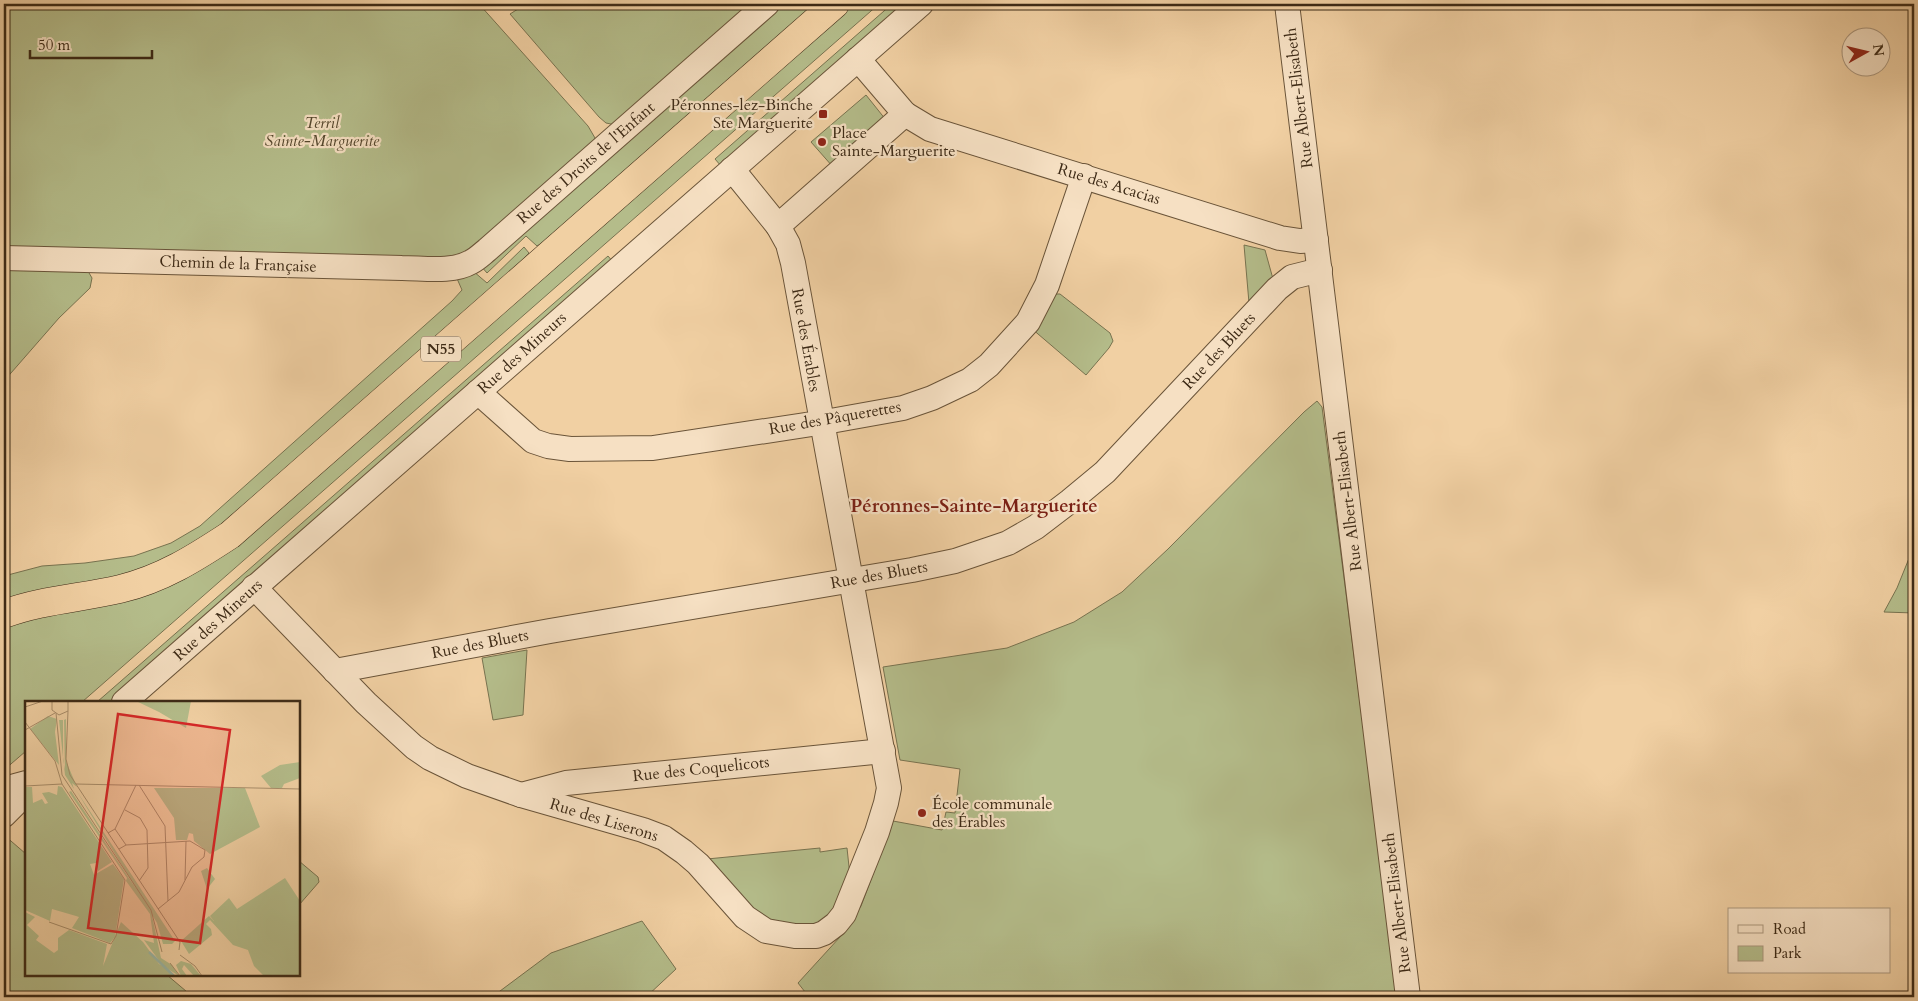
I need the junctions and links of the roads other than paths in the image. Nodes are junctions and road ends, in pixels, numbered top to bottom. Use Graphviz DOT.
graph roads {
  1 [pos="767,4"];
  2 [pos="835,4"];
  3 [pos="921,4"];
  4 [pos="1287,4"];
  5 [pos="858,59"];
  6 [pos="905,114"];
  7 [pos="732,169"];
  8 [pos="1084,176"];
  9 [pos="778,226"];
  10 [pos="1316,240"];
  11 [pos="4,258"];
  12 [pos="472,262"];
  13 [pos="1320,270"];
  14 [pos="478,392"];
  15 [pos="821,423"];
  16 [pos="852,580"];
  17 [pos="254,587"];
  18 [pos="4,614"];
  19 [pos="335,672"];
  20 [pos="125,701"];
  21 [pos="883,750"];
  22 [pos="25,783"];
  23 [pos="4,789"];
  24 [pos="25,794"];
  25 [pos="521,795"];
  26 [pos="4,815"];
  27 [pos="1408,997"];
  1 -- 12 [label="street, Rue des Droits de l'Enfant"];
  2 -- 18 [label="highway, N55"];
  3 -- 5 [label="street, Rue des Mineurs"];
  4 -- 10 [label="street, Rue Albert-Elisabeth"];
  5 -- 6 [label="street"];
  5 -- 7 [label="street, Rue des Mineurs"];
  6 -- 8 [label="street, Rue des Acacias"];
  6 -- 9 [label="street"];
  7 -- 9 [label="street"];
  7 -- 14 [label="street, Rue des Mineurs"];
  8 -- 10 [label="street, Rue des Acacias"];
  8 -- 15 [label="street, Rue des Pâquerettes"];
  9 -- 15 [label="street, Rue des Érables"];
  10 -- 13 [label="street, Rue Albert-Elisabeth"];
  11 -- 12 [label="street, Chemin de la Française"];
  13 -- 16 [label="street, Rue des Bluets"];
  13 -- 27 [label="street, Rue Albert-Elisabeth"];
  14 -- 15 [label="street, Rue des Pâquerettes"];
  14 -- 17 [label="street, Rue des Mineurs"];
  15 -- 16 [label="street, Rue des Érables"];
  16 -- 19 [label="street, Rue des Bluets"];
  16 -- 21 [label="street, Rue des Érables"];
  17 -- 19 [label="street, Rue des Liserons"];
  17 -- 20 [label="street, Rue des Mineurs"];
  19 -- 25 [label="street, Rue des Liserons"];
  21 -- 25 [label="street, Rue des Coquelicots"];
  21 -- 25 [label="street, Rue des Liserons"];
  22 -- 23 [label="street"];
  24 -- 26 [label="street"];
}
